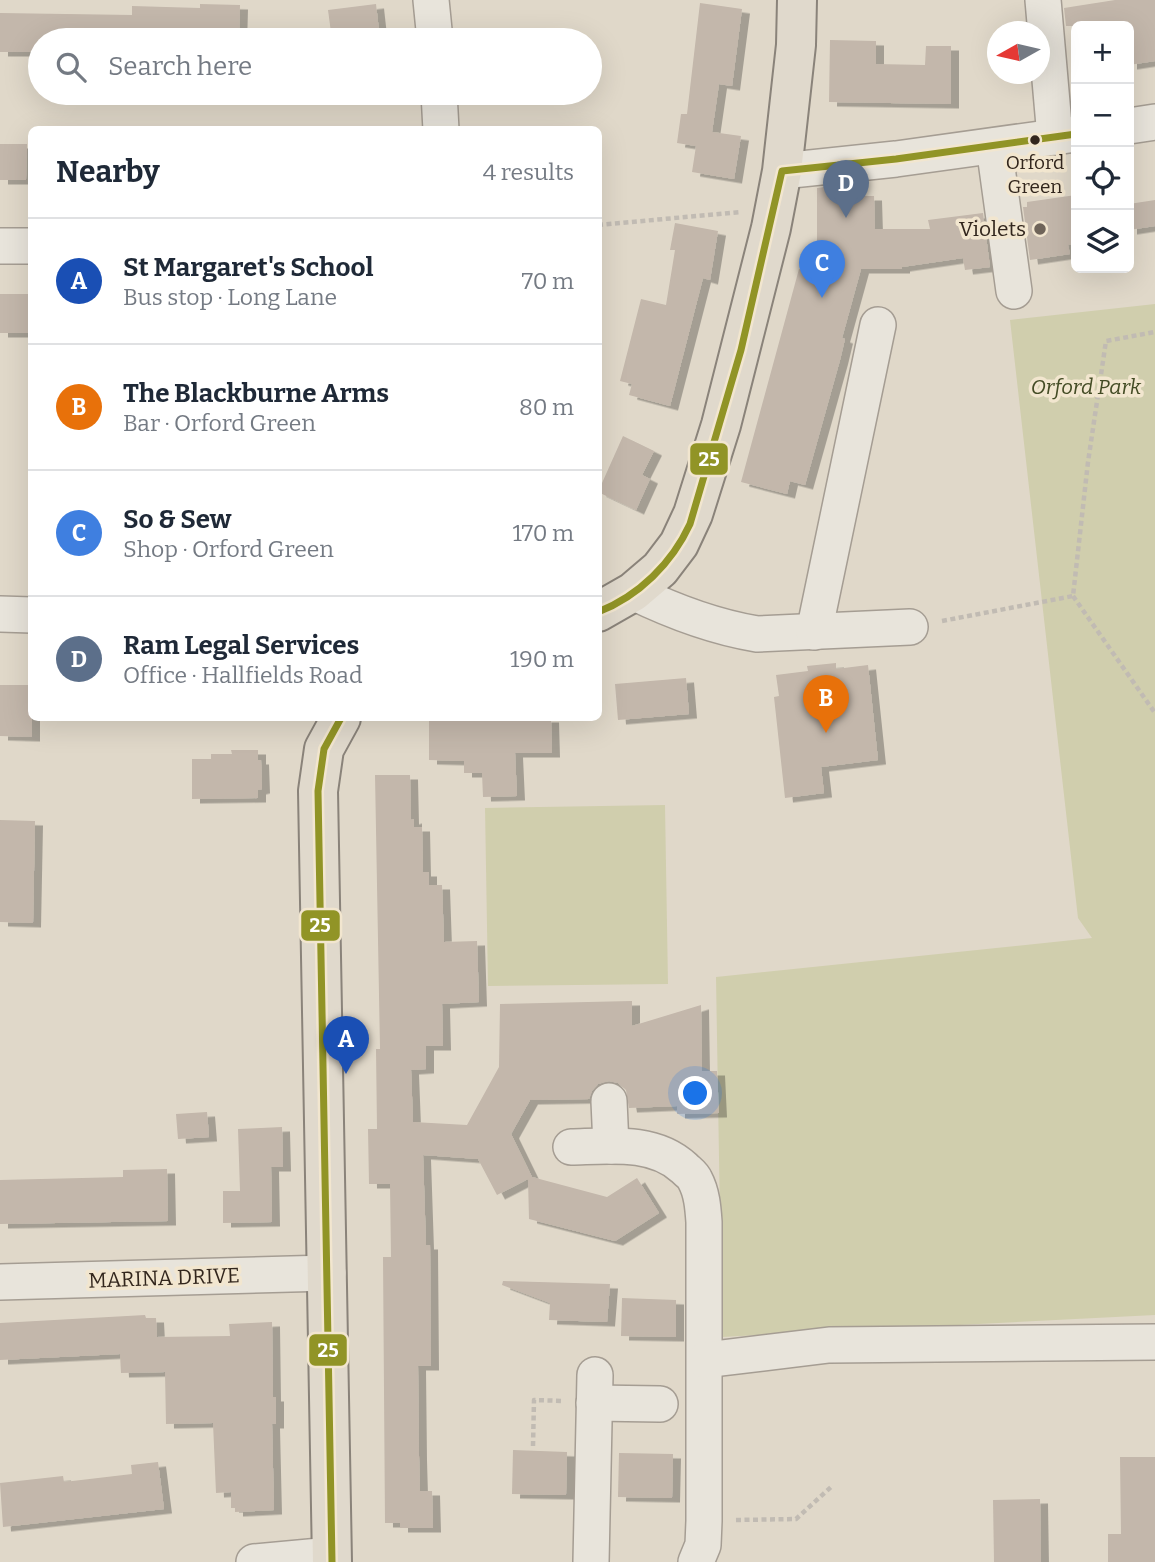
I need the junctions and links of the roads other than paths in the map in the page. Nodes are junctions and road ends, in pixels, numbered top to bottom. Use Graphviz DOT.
graph roads {
  1 [pos="431,0"];
  2 [pos="797,0"];
  3 [pos="1043,0"];
  4 [pos="434,28"];
  5 [pos="440,105"];
  6 [pos="1155,122"];
  7 [pos="1134,125"];
  8 [pos="441,126"];
  9 [pos="1065,135"];
  10 [pos="994,146"];
  11 [pos="782,171"];
  12 [pos="0,246"];
  13 [pos="28,246"];
  14 [pos="1014,292"];
  15 [pos="878,325"];
  16 [pos="633,592"];
  17 [pos="602,610"];
  18 [pos="0,614"];
  19 [pos="28,615"];
  20 [pos="910,626"];
  21 [pos="814,632"];
  22 [pos="339,721"];
  23 [pos="609,1101"];
  24 [pos="611,1146"];
  25 [pos="571,1147"];
  26 [pos="328,1273"];
  27 [pos="0,1282"];
  28 [pos="1155,1342"];
  29 [pos="705,1360"];
  30 [pos="660,1404"];
  31 [pos="332,1559"];
  32 [pos="254,1562"];
  33 [pos="591,1562"];
  34 [pos="696,1562"];
  1 -- 4 [label="street"];
  2 -- 11 [label="main road"];
  3 -- 9 [label="street"];
  5 -- 8 [label="street"];
  6 -- 7 [label="street"];
  9 -- 10 [label="street"];
  10 -- 11 [label="street"];
  10 -- 14 [label="street"];
  11 -- 16 [label="main road"];
  12 -- 13 [label="street"];
  15 -- 21 [label="street"];
  16 -- 17 [label="main road"];
  16 -- 21 [label="street"];
  18 -- 19 [label="street"];
  20 -- 21 [label="street"];
  22 -- 26 [label="main road"];
  23 -- 24 [label="street"];
  24 -- 25 [label="street"];
  24 -- 29 [label="street"];
  26 -- 27 [label="street, MARINA DRIVE"];
  26 -- 31 [label="main road"];
  28 -- 29 [label="street"];
  29 -- 34 [label="street"];
  30 -- 33 [label="street"];
  31 -- 32 [label="street"];
}
